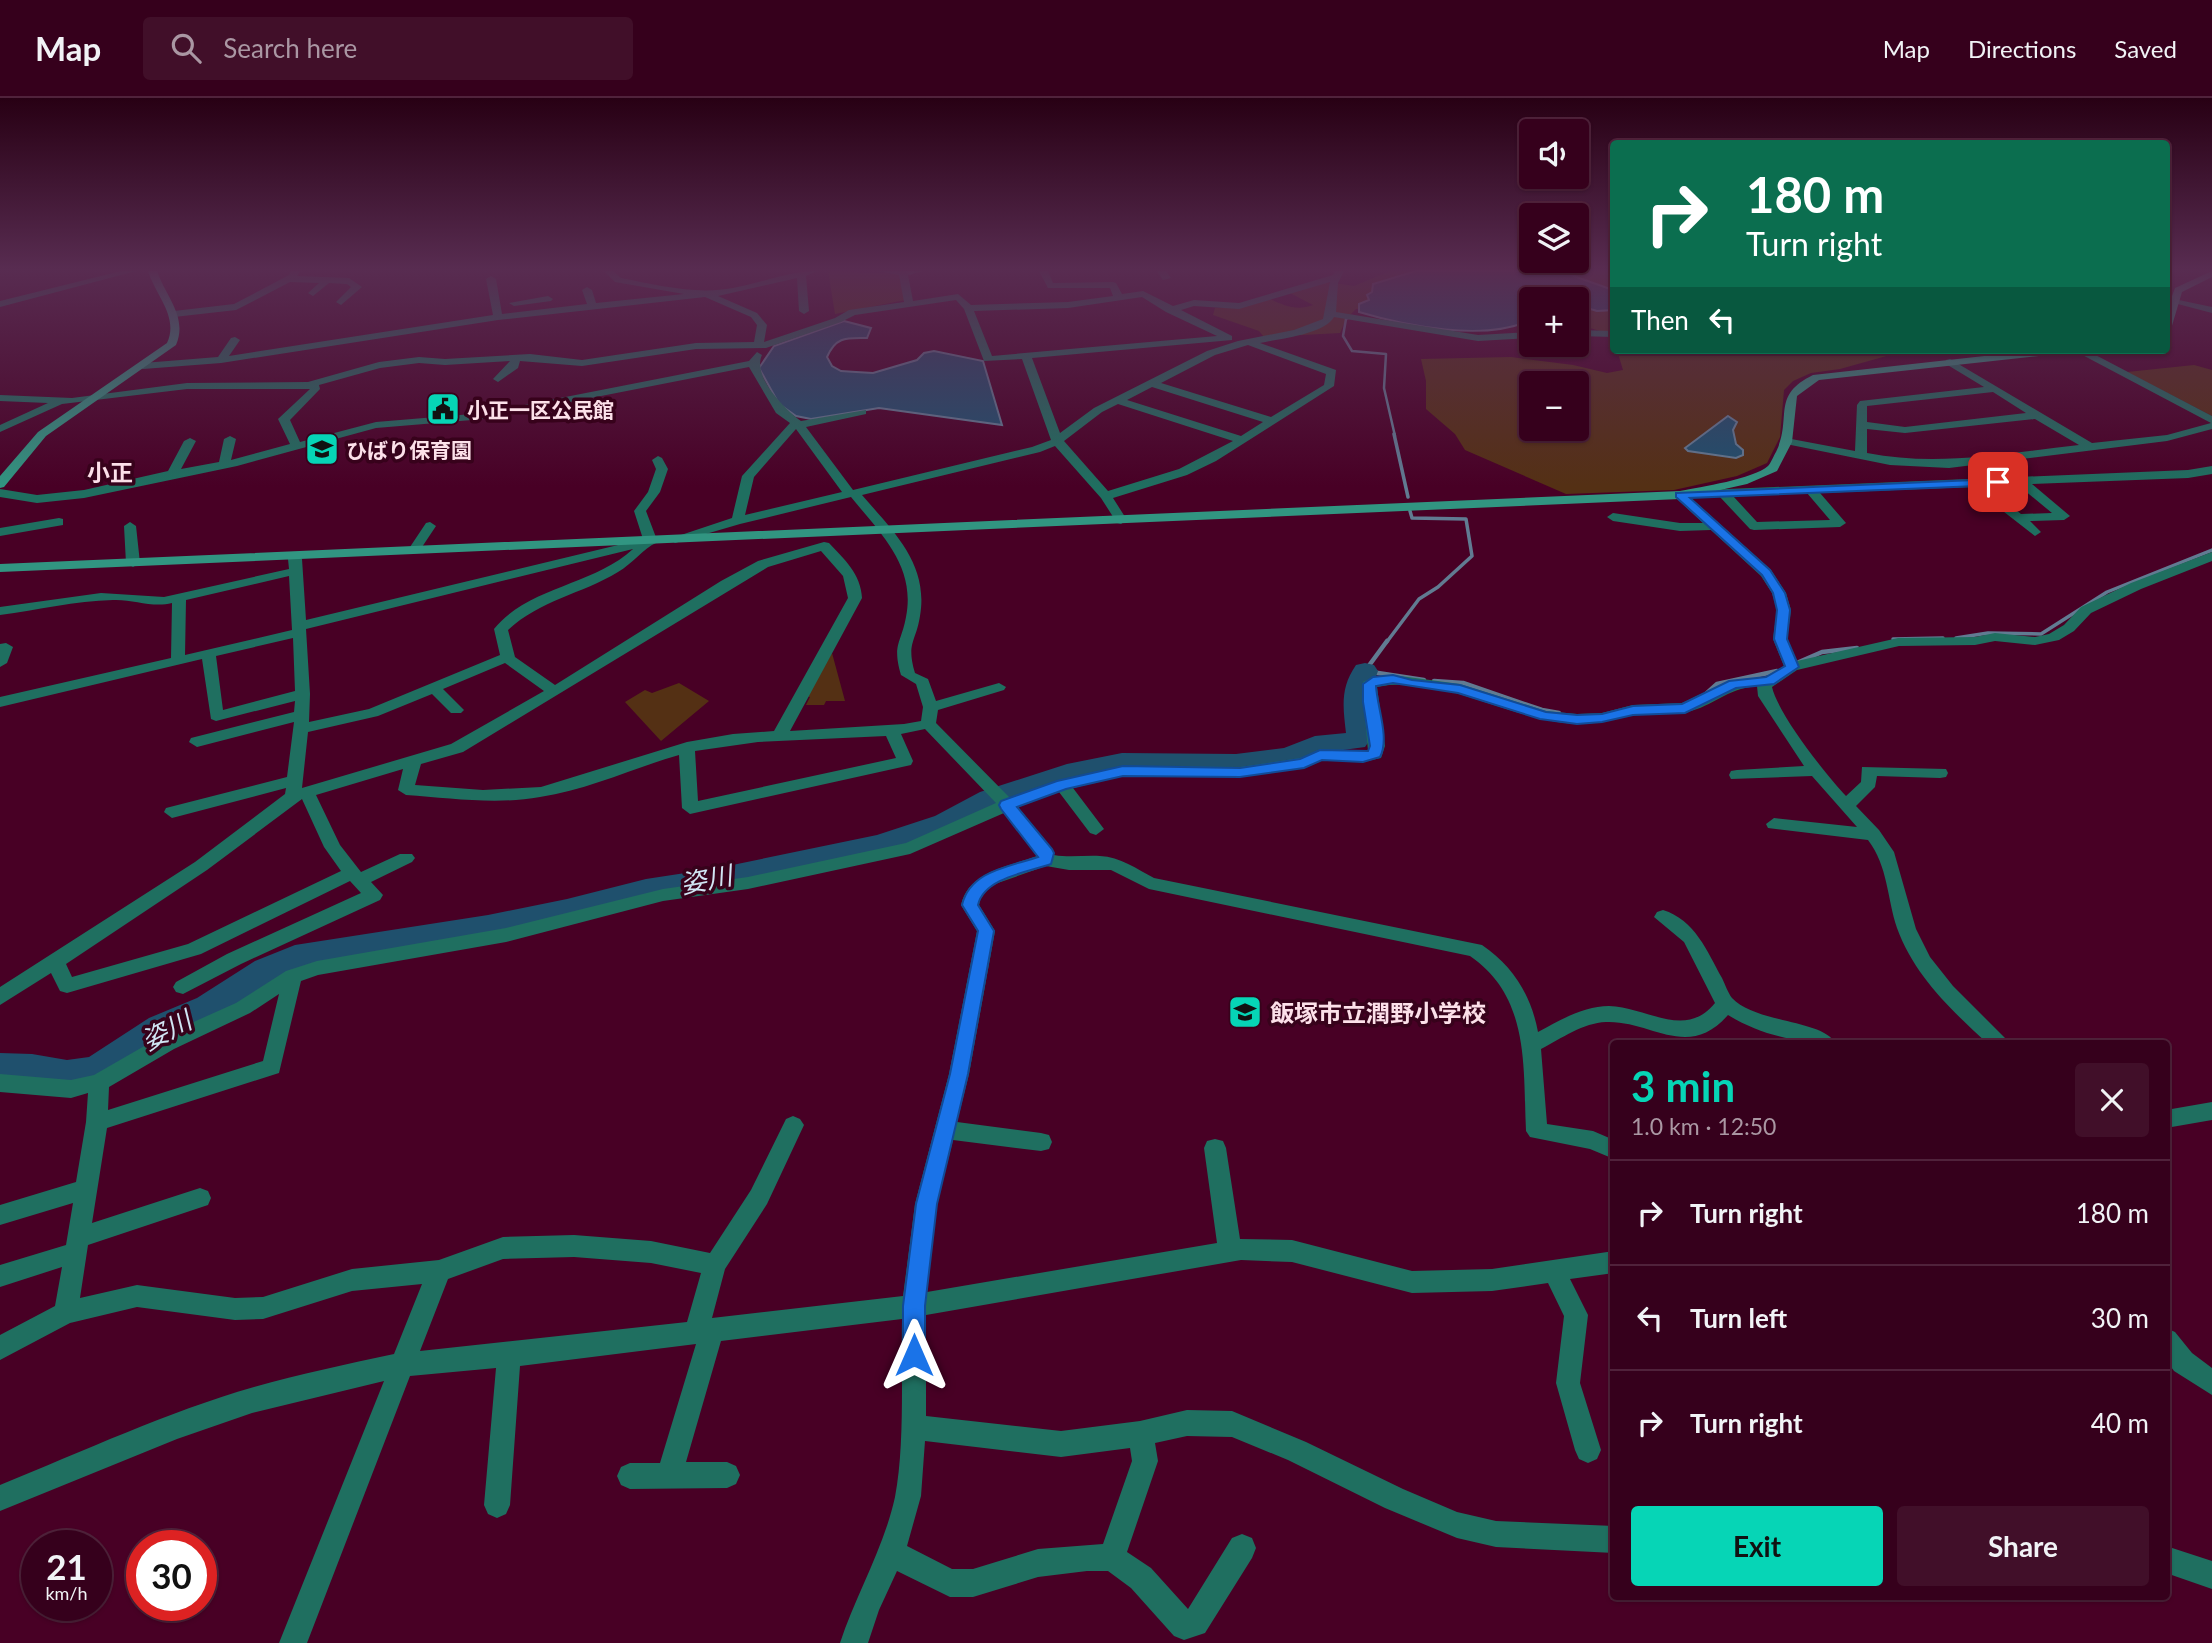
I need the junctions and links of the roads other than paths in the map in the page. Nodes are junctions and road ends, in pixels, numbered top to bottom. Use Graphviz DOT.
graph roads {
  1 [pos="170,343"];
  2 [pos="233,343"];
  3 [pos="261,343"];
  4 [pos="334,343"];
  5 [pos="766,343"];
  6 [pos="982,343"];
  7 [pos="1208,343"];
  8 [pos="1233,343"];
  9 [pos="1244,343"];
  10 [pos="760,345"];
  11 [pos="2028,354"];
  12 [pos="2086,354"];
  13 [pos="258,355"];
  14 [pos="1026,356"];
  15 [pos="516,358"];
  16 [pos="221,360"];
  17 [pos="1950,362"];
  18 [pos="753,363"];
  19 [pos="143,366"];
  20 [pos="498,379"];
  21 [pos="1151,383"];
  22 [pos="313,384"];
  23 [pos="1995,390"];
  24 [pos="0,398"];
  25 [pos="91,399"];
  26 [pos="1118,400"];
  27 [pos="60,401"];
  28 [pos="862,412"];
  29 [pos="2038,415"];
  30 [pos="2212,420"];
  31 [pos="1274,422"];
  32 [pos="798,423"];
  33 [pos="1861,425"];
  34 [pos="2212,426"];
  35 [pos="0,429"];
  36 [pos="230,439"];
  37 [pos="1241,440"];
  38 [pos="190,441"];
  39 [pos="1786,441"];
  40 [pos="1057,442"];
  41 [pos="296,446"];
  42 [pos="2090,447"];
  43 [pos="1861,455"];
  44 [pos="657,460"];
  45 [pos="224,465"];
  46 [pos="2212,470"];
  47 [pos="173,474"];
  48 [pos="2021,481"];
  49 [pos="1975,483"];
  50 [pos="0,484"];
  51 [pos="1811,490"];
  52 [pos="1723,493"];
  53 [pos="0,494"];
  54 [pos="852,494"];
  55 [pos="1680,495"];
  56 [pos="1106,496"];
  57 [pos="1613,517"];
  58 [pos="2018,518"];
  59 [pos="738,520"];
  60 [pos="1121,520"];
  61 [pos="59,522"];
  62 [pos="130,526"];
  63 [pos="430,526"];
  64 [pos="1714,526"];
  65 [pos="884,530"];
  66 [pos="0,532"];
  67 [pos="2035,532"];
  68 [pos="675,539"];
  69 [pos="825,539"];
  70 [pos="649,541"];
  71 [pos="414,550"];
  72 [pos="295,556"];
  73 [pos="2212,556"];
  74 [pos="133,563"];
  75 [pos="0,568"];
  76 [pos="296,571"];
  77 [pos="179,598"];
  78 [pos="0,611"];
  79 [pos="300,629"];
  80 [pos="0,648"];
  81 [pos="209,655"];
  82 [pos="508,656"];
  83 [pos="178,662"];
  84 [pos="0,663"];
  85 [pos="1792,667"];
  86 [pos="1769,681"];
  87 [pos="999,687"];
  88 [pos="434,688"];
  89 [pos="553,690"];
  90 [pos="303,694"];
  91 [pos="0,702"];
  92 [pos="931,707"];
  93 [pos="456,710"];
  94 [pos="302,722"];
  95 [pos="928,724"];
  96 [pos="892,732"];
  97 [pos="779,737"];
  98 [pos="197,742"];
  99 [pos="687,747"];
  100 [pos="413,762"];
  101 [pos="1816,771"];
  102 [pos="1940,773"];
  103 [pos="1737,775"];
  104 [pos="1062,785"];
  105 [pos="298,789"];
  106 [pos="1007,805"];
  107 [pos="1846,806"];
  108 [pos="173,812"];
  109 [pos="1774,824"];
  110 [pos="1096,829"];
  111 [pos="1873,835"];
  112 [pos="406,858"];
  113 [pos="1045,860"];
  114 [pos="356,876"];
  115 [pos="1663,917"];
  116 [pos="55,961"];
  117 [pos="293,976"];
  118 [pos="183,987"];
  119 [pos="0,997"];
  120 [pos="1725,1003"];
  121 [pos="1820,1040"];
  122 [pos="1997,1040"];
  123 [pos="1532,1044"];
  124 [pos="99,1082"];
  125 [pos="0,1083"];
  126 [pos="2212,1111"];
  127 [pos="2170,1118"];
  128 [pos="97,1122"];
  129 [pos="793,1125"];
  130 [pos="945,1130"];
  131 [pos="1041,1142"];
  132 [pos="1610,1148"];
  133 [pos="1215,1149"];
  134 [pos="86,1189"];
  135 [pos="200,1198"];
  136 [pos="0,1215"];
  137 [pos="77,1245"];
  138 [pos="1230,1251"];
  139 [pos="1610,1263"];
  140 [pos="715,1265"];
  141 [pos="439,1271"];
  142 [pos="1555,1271"];
  143 [pos="0,1276"];
  144 [pos="914,1306"];
  145 [pos="66,1313"];
  146 [pos="704,1331"];
  147 [pos="2170,1345"];
  148 [pos="0,1348"];
  149 [pos="509,1355"];
  150 [pos="402,1365"];
  151 [pos="2212,1383"];
  152 [pos="914,1427"];
  153 [pos="1140,1434"];
  154 [pos="1588,1450"];
  155 [pos="727,1475"];
  156 [pos="631,1476"];
  157 [pos="670,1476"];
  158 [pos="0,1498"];
  159 [pos="498,1504"];
  160 [pos="1610,1541"];
  161 [pos="1242,1548"];
  162 [pos="891,1553"];
  163 [pos="1112,1558"];
  164 [pos="2170,1560"];
  165 [pos="2212,1575"];
  166 [pos="293,1643"];
  167 [pos="854,1643"];
  1 -- 19 [label="street"];
  2 -- 16 [label="street"];
  3 -- 13 [label="street"];
  4 -- 13 [label="street"];
  5 -- 10 [label="street"];
  6 -- 14 [label="street"];
  7 -- 14 [label="street"];
  8 -- 21 [label="street"];
  9 -- 31 [label="street"];
  10 -- 15 [label="street"];
  10 -- 18 [label="street"];
  11 -- 17 [label="street"];
  12 -- 30 [label="street"];
  13 -- 16 [label="street"];
  14 -- 40 [label="street"];
  15 -- 20 [label="street"];
  15 -- 22 [label="street"];
  16 -- 19 [label="street"];
  17 -- 23 [label="street"];
  17 -- 39 [label="street"];
  18 -- 32 [label="street"];
  18 -- 41 [label="street"];
  19 -- 25 [label="street"];
  21 -- 26 [label="street"];
  21 -- 31 [label="street"];
  22 -- 25 [label="street"];
  22 -- 41 [label="street"];
  23 -- 29 [label="street"];
  23 -- 33 [label="street"];
  24 -- 27 [label="street"];
  25 -- 27 [label="street"];
  25 -- 50 [label="street"];
  26 -- 37 [label="street"];
  26 -- 40 [label="street"];
  27 -- 35 [label="street"];
  28 -- 32 [label="street"];
  29 -- 33 [label="street"];
  29 -- 42 [label="street"];
  31 -- 37 [label="street"];
  32 -- 54 [label="street"];
  32 -- 59 [label="street"];
  33 -- 43 [label="street"];
  34 -- 42 [label="street"];
  36 -- 45 [label="street"];
  37 -- 56 [label="street"];
  38 -- 47 [label="street"];
  39 -- 43 [label="street"];
  39 -- 55 [label="street"];
  40 -- 54 [label="street"];
  40 -- 56 [label="street"];
  41 -- 45 [label="street"];
  42 -- 43 [label="street"];
  44 -- 70 [label="street"];
  45 -- 47 [label="street"];
  46 -- 48 [label="street"];
  47 -- 53 [label="street"];
  48 -- 49 [label="street"];
  48 -- 58 [label="street"];
  49 -- 51 [label="street"];
  49 -- 58 [label="street"];
  51 -- 52 [label="street"];
  51 -- 52 [label="street"];
  52 -- 55 [label="street"];
  54 -- 59 [label="street"];
  54 -- 65 [label="street"];
  55 -- 60 [label="street"];
  55 -- 64 [label="street"];
  56 -- 60 [label="street"];
  57 -- 64 [label="street"];
  58 -- 67 [label="street"];
  59 -- 68 [label="street"];
  60 -- 65 [label="street"];
  61 -- 66 [label="street"];
  62 -- 74 [label="street"];
  63 -- 71 [label="street"];
  64 -- 85 [label="street"];
  65 -- 69 [label="street"];
  65 -- 92 [label="street"];
  68 -- 69 [label="street"];
  68 -- 70 [label="street"];
  69 -- 89 [label="street"];
  69 -- 97 [label="street"];
  70 -- 71 [label="street"];
  70 -- 79 [label="street"];
  70 -- 82 [label="street"];
  71 -- 72 [label="street"];
  72 -- 74 [label="street"];
  72 -- 76 [label="street"];
  73 -- 85 [label="street"];
  74 -- 75 [label="street"];
  76 -- 77 [label="street"];
  76 -- 79 [label="street"];
  77 -- 78 [label="street"];
  77 -- 83 [label="street"];
  79 -- 81 [label="street"];
  79 -- 90 [label="street"];
  80 -- 84 [label="street"];
  81 -- 83 [label="street"];
  81 -- 90 [label="street"];
  82 -- 88 [label="street"];
  82 -- 89 [label="street"];
  83 -- 91 [label="street"];
  85 -- 86 [label="street"];
  86 -- 101 [label="street"];
  86 -- 104 [label="street"];
  87 -- 92 [label="street"];
  88 -- 93 [label="street"];
  88 -- 94 [label="street"];
  89 -- 100 [label="street"];
  90 -- 94 [label="street"];
  92 -- 95 [label="street"];
  94 -- 98 [label="street"];
  94 -- 105 [label="street"];
  95 -- 96 [label="street"];
  95 -- 106 [label="street"];
  96 -- 97 [label="street"];
  96 -- 99 [label="street"];
  97 -- 99 [label="street"];
  99 -- 100 [label="street"];
  100 -- 105 [label="street"];
  101 -- 103 [label="street"];
  101 -- 107 [label="street"];
  102 -- 107 [label="street"];
  104 -- 106 [label="street"];
  104 -- 110 [label="street"];
  105 -- 108 [label="street"];
  105 -- 114 [label="street"];
  105 -- 116 [label="street"];
  106 -- 113 [label="street"];
  106 -- 117 [label="street"];
  107 -- 111 [label="street"];
  109 -- 111 [label="street"];
  111 -- 122 [label="street"];
  112 -- 114 [label="street"];
  113 -- 123 [label="street"];
  113 -- 130 [label="street"];
  114 -- 116 [label="street"];
  114 -- 118 [label="street"];
  115 -- 120 [label="street"];
  116 -- 119 [label="street"];
  117 -- 124 [label="street"];
  117 -- 128 [label="street"];
  120 -- 121 [label="street"];
  120 -- 123 [label="street"];
  123 -- 132 [label="street"];
  124 -- 125 [label="street"];
  124 -- 128 [label="street"];
  126 -- 127 [label="street"];
  128 -- 134 [label="street"];
  129 -- 140 [label="street"];
  130 -- 131 [label="street"];
  130 -- 144 [label="street"];
  133 -- 138 [label="street"];
  134 -- 136 [label="street"];
  134 -- 137 [label="street"];
  135 -- 137 [label="street"];
  137 -- 143 [label="street"];
  137 -- 145 [label="street"];
  138 -- 142 [label="street"];
  138 -- 144 [label="street"];
  139 -- 142 [label="street"];
  140 -- 141 [label="street"];
  140 -- 146 [label="street"];
  141 -- 145 [label="street"];
  141 -- 150 [label="street"];
  142 -- 154 [label="street"];
  144 -- 146 [label="street"];
  144 -- 152 [label="street"];
  145 -- 148 [label="street"];
  146 -- 149 [label="street"];
  146 -- 157 [label="street"];
  147 -- 151 [label="street"];
  149 -- 150 [label="street"];
  149 -- 159 [label="street"];
  150 -- 158 [label="street"];
  150 -- 166 [label="street"];
  152 -- 153 [label="street"];
  152 -- 162 [label="street"];
  153 -- 160 [label="street"];
  153 -- 163 [label="street"];
  155 -- 157 [label="street"];
  156 -- 157 [label="street"];
  161 -- 163 [label="street"];
  162 -- 163 [label="street"];
  162 -- 167 [label="street"];
  164 -- 165 [label="street"];
}
